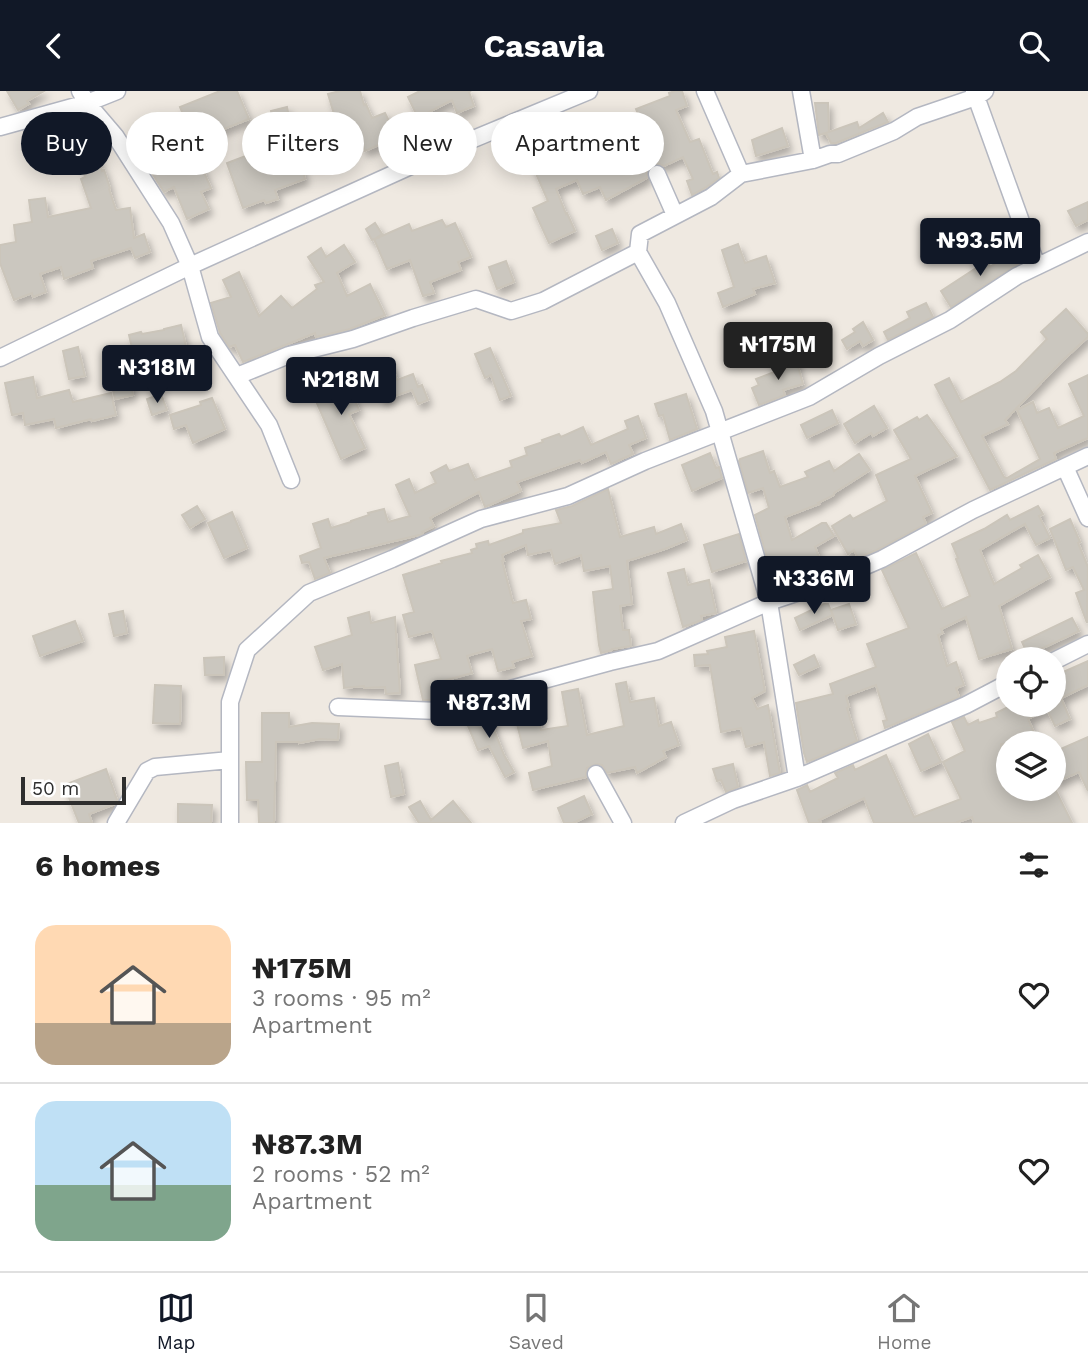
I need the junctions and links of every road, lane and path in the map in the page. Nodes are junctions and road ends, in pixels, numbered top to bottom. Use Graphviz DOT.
graph roads {
  1 [pos="117,91"];
  2 [pos="589,91"];
  3 [pos="705,91"];
  4 [pos="801,91"];
  5 [pos="978,93"];
  6 [pos="84,97"];
  7 [pos="0,127"];
  8 [pos="813,160"];
  9 [pos="741,174"];
  10 [pos="657,175"];
  11 [pos="675,215"];
  12 [pos="1088,242"];
  13 [pos="638,252"];
  14 [pos="190,266"];
  15 [pos="1037,266"];
  16 [pos="0,358"];
  17 [pos="237,376"];
  18 [pos="720,432"];
  19 [pos="1088,456"];
  20 [pos="1065,467"];
  21 [pos="291,481"];
  22 [pos="1088,518"];
  23 [pos="769,602"];
  24 [pos="1088,644"];
  25 [pos="1066,654"];
  26 [pos="996,689"];
  27 [pos="338,707"];
  28 [pos="230,760"];
  29 [pos="596,775"];
  30 [pos="797,778"];
  31 [pos="116,823"];
  32 [pos="229,823"];
  33 [pos="623,823"];
  34 [pos="684,823"];
  1 -- 6 [label="street"];
  2 -- 14 [label="street"];
  3 -- 9 [label="street"];
  4 -- 8 [label="street"];
  5 -- 8 [label="street"];
  5 -- 15 [label="street"];
  6 -- 7 [label="street"];
  6 -- 14 [label="street"];
  8 -- 9 [label="street"];
  9 -- 11 [label="street"];
  10 -- 11 [label="street"];
  11 -- 13 [label="street"];
  12 -- 15 [label="street"];
  13 -- 17 [label="street"];
  13 -- 18 [label="street"];
  14 -- 16 [label="street"];
  14 -- 17 [label="street"];
  15 -- 18 [label="street"];
  17 -- 21 [label="street"];
  18 -- 23 [label="street"];
  18 -- 28 [label="street"];
  19 -- 20 [label="street"];
  20 -- 22 [label="street"];
  20 -- 23 [label="street"];
  23 -- 27 [label="street"];
  23 -- 30 [label="street"];
  24 -- 25 [label="street"];
  26 -- 30 [label="street"];
  28 -- 31 [label="street"];
  28 -- 32 [label="street"];
  29 -- 33 [label="street"];
  30 -- 34 [label="street"];
}
